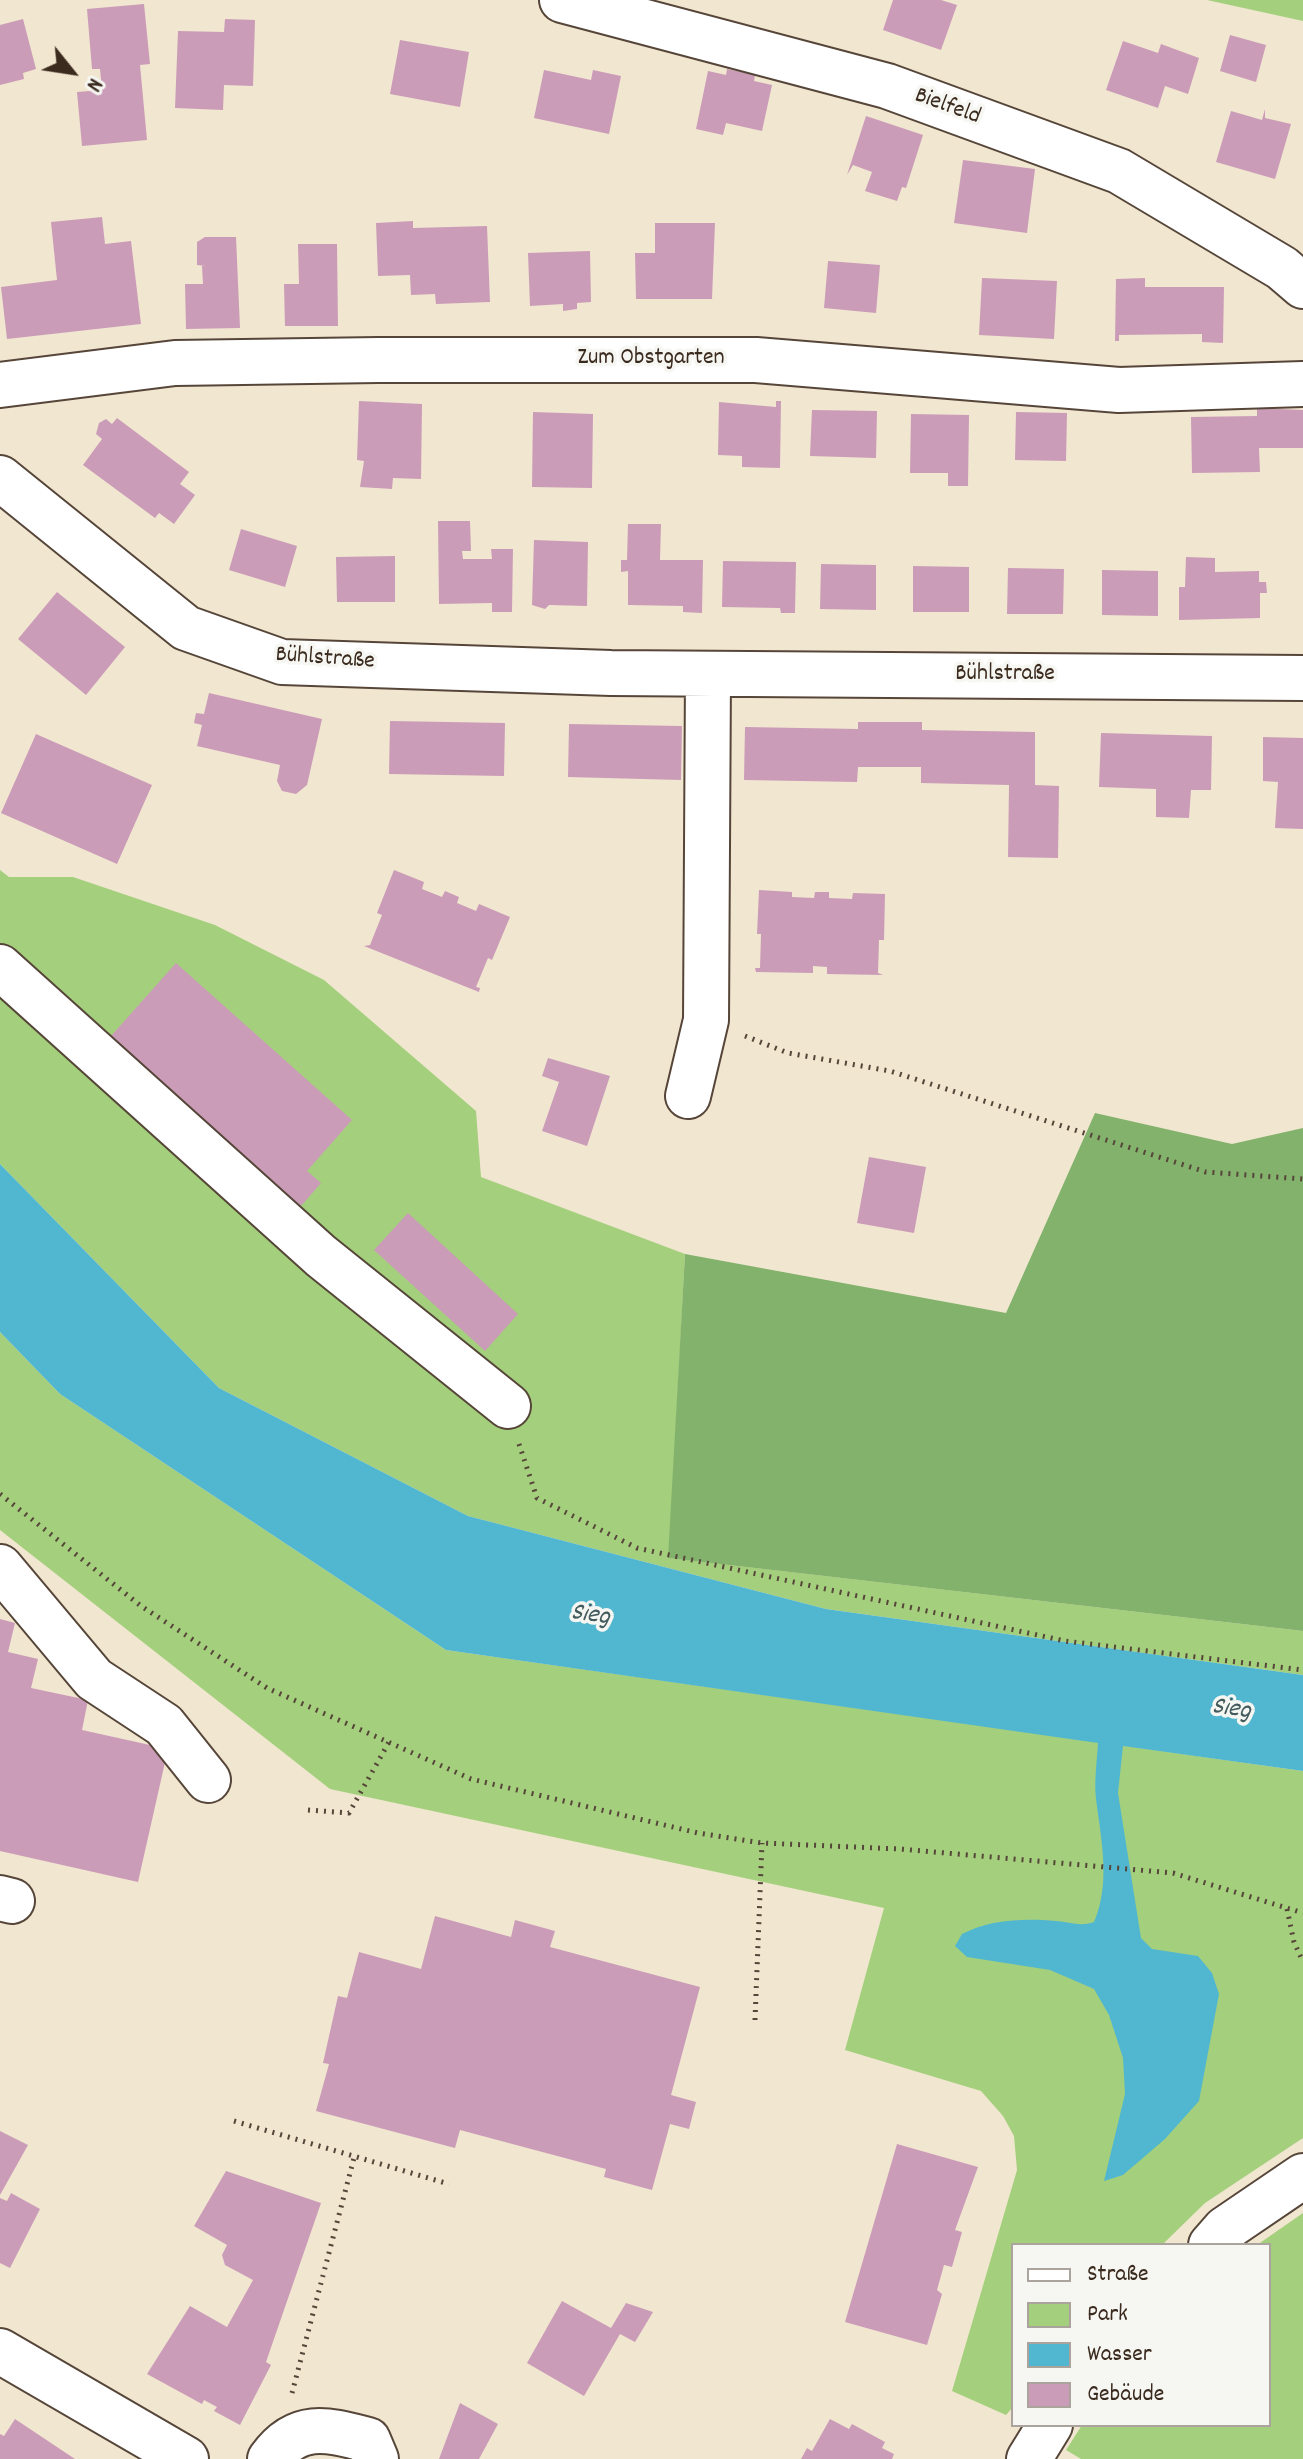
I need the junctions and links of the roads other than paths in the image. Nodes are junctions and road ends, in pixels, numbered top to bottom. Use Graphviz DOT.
graph roads {
  1 [pos="562,0"];
  2 [pos="1303,286"];
  3 [pos="1303,384"];
  4 [pos="0,385"];
  5 [pos="0,478"];
  6 [pos="708,674"];
  7 [pos="1303,678"];
  8 [pos="0,967"];
  9 [pos="688,1096"];
  10 [pos="508,1406"];
  11 [pos="0,1567"];
  12 [pos="208,1780"];
  13 [pos="1303,2176"];
  14 [pos="1213,2243"];
  15 [pos="0,2351"];
  16 [pos="1049,2427"];
  17 [pos="281,2449"];
  18 [pos="186,2459"];
  19 [pos="376,2459"];
  20 [pos="1029,2459"];
  1 -- 2 [label="main road, Bielfeld"];
  3 -- 4 [label="main road, Zum Obstgarten"];
  5 -- 6 [label="main road, Bühlstraße"];
  6 -- 7 [label="main road, Bühlstraße"];
  6 -- 9 [label="main road"];
  8 -- 10 [label="main road"];
  11 -- 12 [label="main road"];
  13 -- 14 [label="main road"];
  15 -- 18 [label="main road"];
  16 -- 20 [label="main road"];
  17 -- 19 [label="main road"];
}
